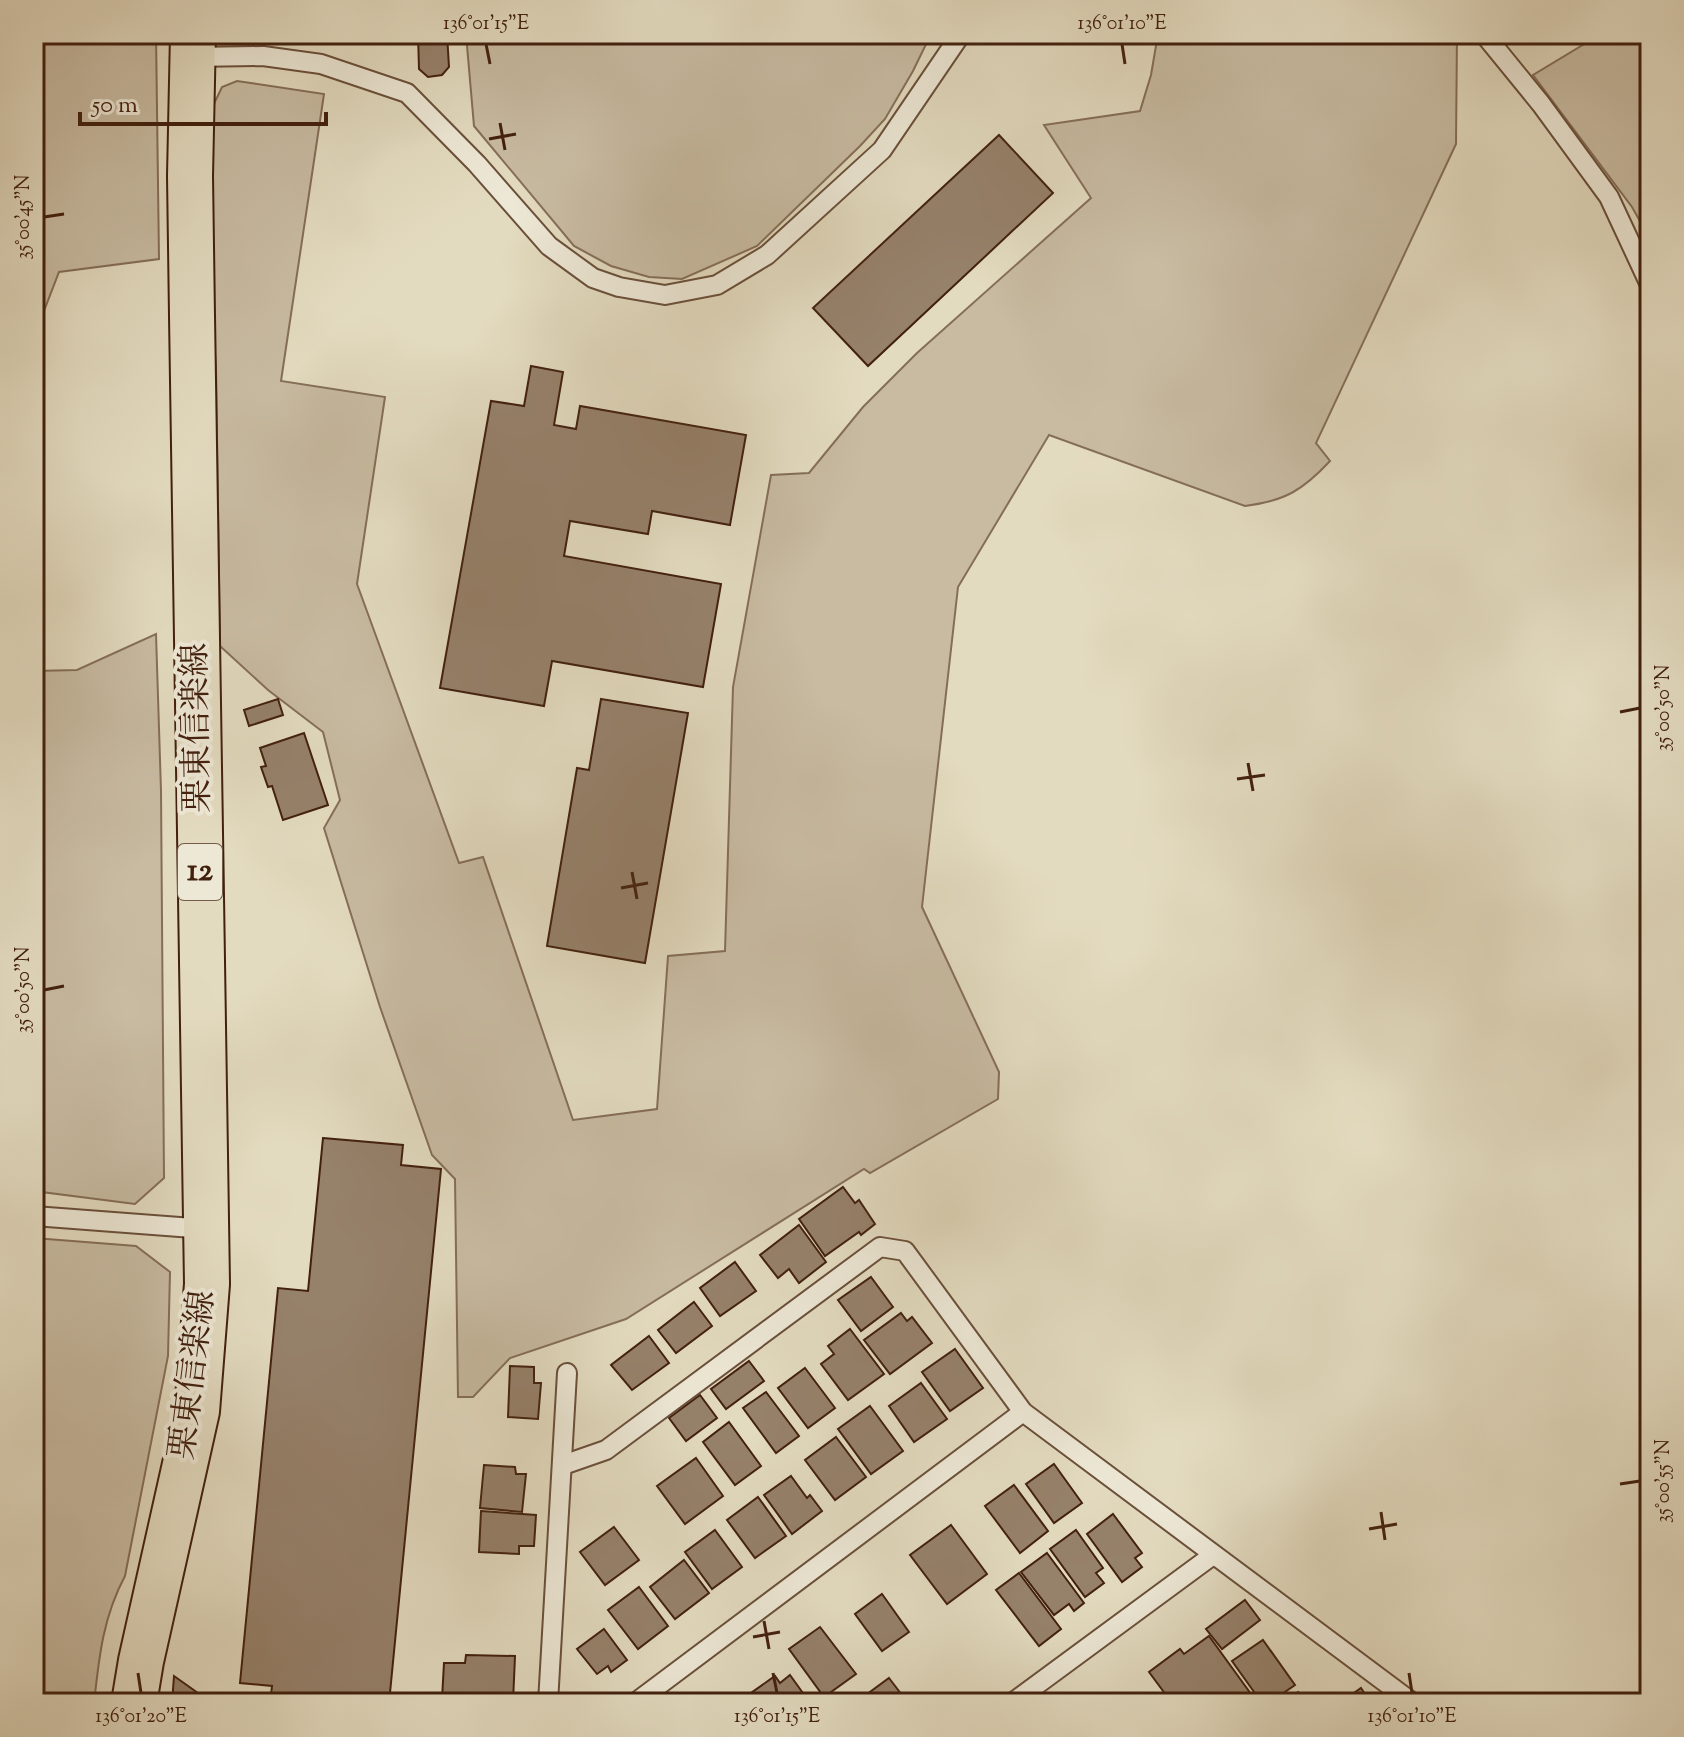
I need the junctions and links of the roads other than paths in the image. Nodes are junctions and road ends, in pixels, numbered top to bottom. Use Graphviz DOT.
graph roads {
  1 [pos="960,34"];
  2 [pos="1484,34"];
  3 [pos="193,46"];
  4 [pos="1650,285"];
  5 [pos="34,1216"];
  6 [pos="206,1229"];
  7 [pos="567,1373"];
  8 [pos="1023,1412"];
  9 [pos="563,1465"];
  10 [pos="1213,1555"];
  11 [pos="134,1703"];
  12 [pos="548,1703"];
  13 [pos="635,1703"];
  14 [pos="1012,1703"];
  15 [pos="1413,1703"];
  1 -- 3 [label="lane"];
  2 -- 4 [label="lane"];
  3 -- 6 [label="main road, 栗東信楽線 / 12"];
  5 -- 6 [label="lane"];
  6 -- 11 [label="main road, 栗東信楽線 / 12"];
  7 -- 9 [label="lane"];
  8 -- 9 [label="lane"];
  8 -- 10 [label="lane"];
  8 -- 13 [label="lane"];
  9 -- 12 [label="lane"];
  10 -- 14 [label="lane"];
  10 -- 15 [label="lane"];
}
